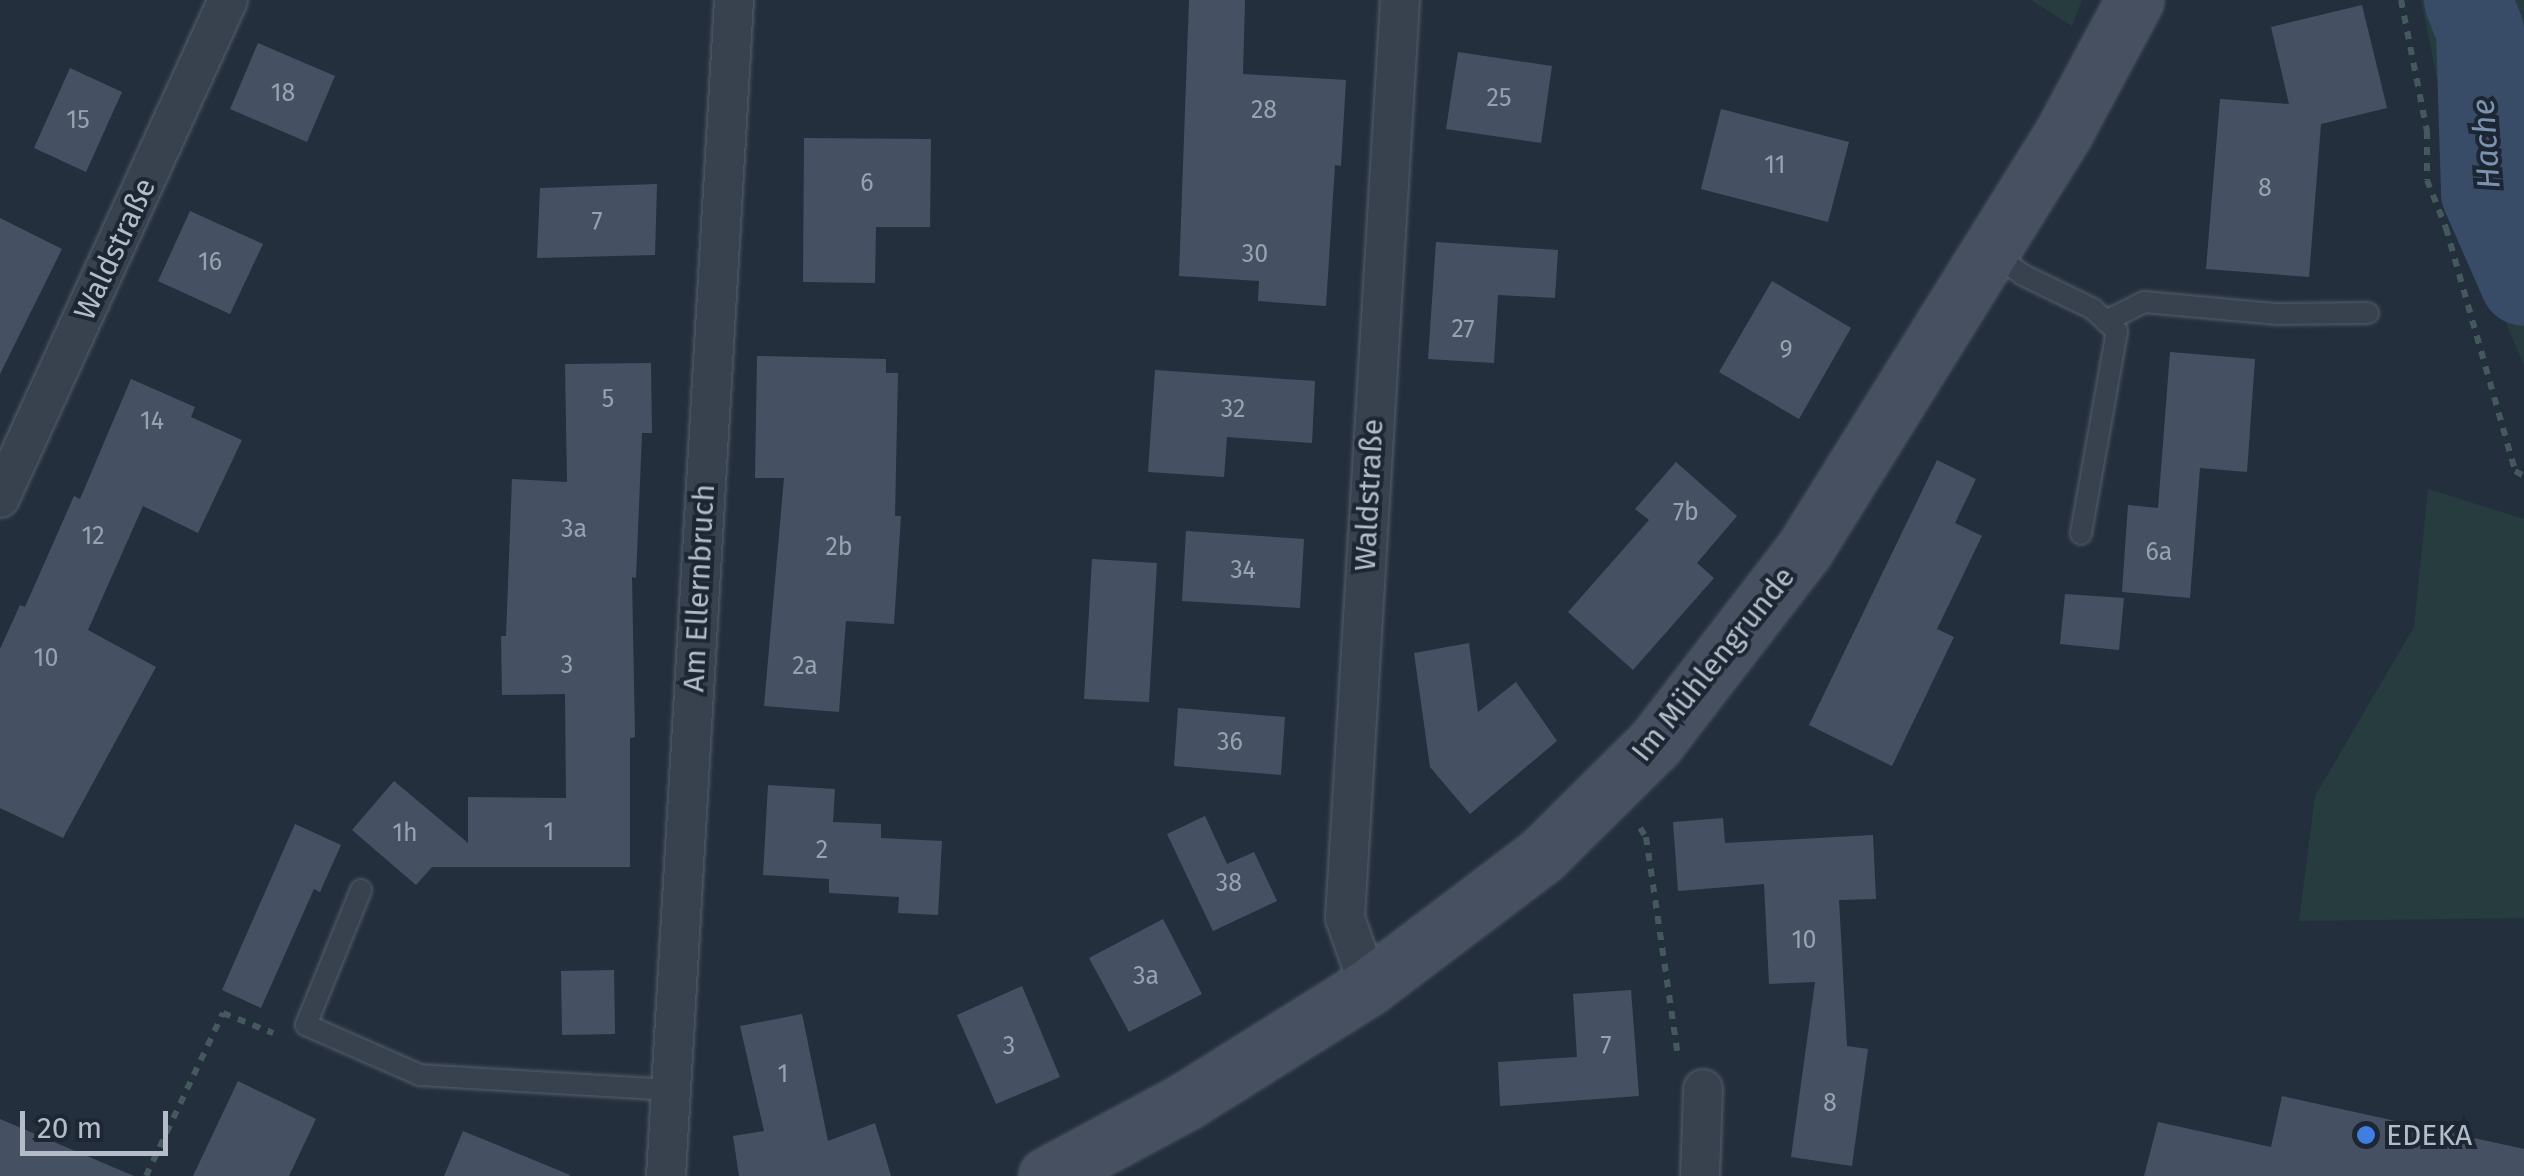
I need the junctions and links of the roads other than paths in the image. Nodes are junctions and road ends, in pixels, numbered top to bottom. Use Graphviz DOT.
graph roads {
  1 [pos="228,0"];
  2 [pos="734,0"];
  3 [pos="1400,0"];
  4 [pos="2135,0"];
  5 [pos="1991,252"];
  6 [pos="2368,313"];
  7 [pos="2106,321"];
  8 [pos="0,498"];
  9 [pos="2081,534"];
  10 [pos="361,890"];
  11 [pos="1369,986"];
  12 [pos="1703,1088"];
  13 [pos="671,1090"];
  14 [pos="666,1176"];
  15 [pos="1047,1176"];
  16 [pos="1700,1176"];
  1 -- 8 [label="street, Waldstraße"];
  2 -- 13 [label="street, Am Ellernbruch"];
  3 -- 11 [label="street, Waldstraße"];
  4 -- 5 [label="main road, Im Mühlengrunde"];
  5 -- 7 [label="lane"];
  5 -- 11 [label="main road, Im Mühlengrunde"];
  6 -- 7 [label="lane"];
  7 -- 9 [label="lane"];
  10 -- 13 [label="lane"];
  11 -- 15 [label="main road, Im Mühlengrunde"];
  12 -- 16 [label="street"];
  13 -- 14 [label="street, Am Ellernbruch"];
}
